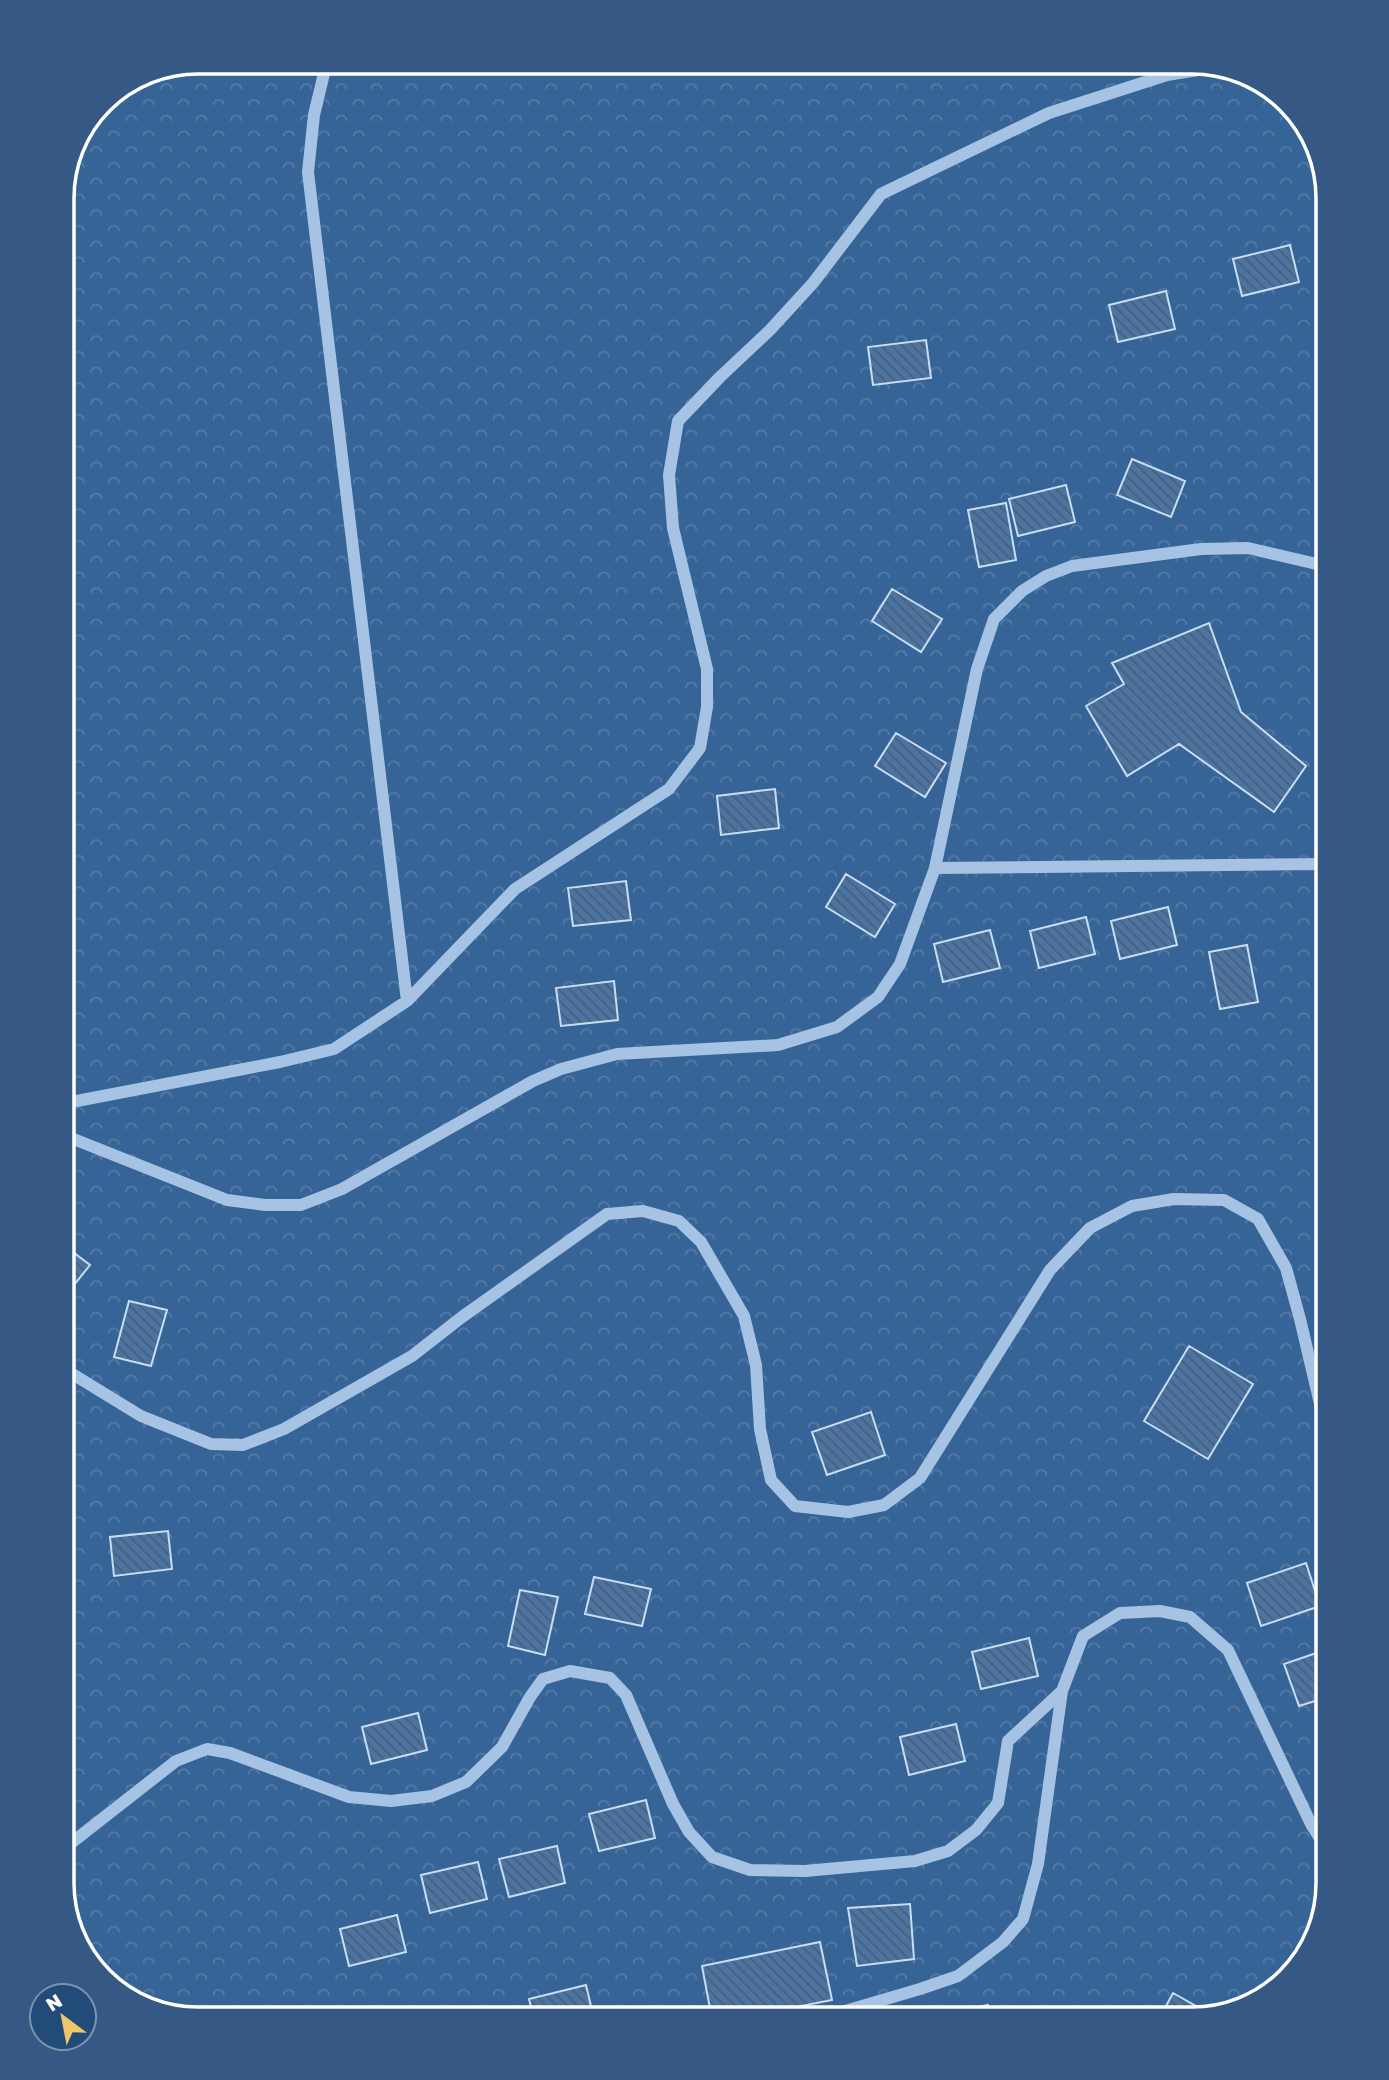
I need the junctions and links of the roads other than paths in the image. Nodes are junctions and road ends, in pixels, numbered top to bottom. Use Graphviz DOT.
graph roads {
  1 [pos="324,74"];
  2 [pos="1173,74"];
  3 [pos="1316,564"];
  4 [pos="1316,864"];
  5 [pos="935,867"];
  6 [pos="407,1001"];
  7 [pos="74,1102"];
  8 [pos="74,1139"];
  9 [pos="74,1375"];
  10 [pos="1316,1387"];
  11 [pos="1062,1691"];
  12 [pos="1316,1832"];
  13 [pos="74,1841"];
  14 [pos="860,2007"];
  1 -- 6 [label="street"];
  2 -- 6 [label="street"];
  3 -- 5 [label="street"];
  4 -- 5 [label="street"];
  5 -- 8 [label="street"];
  6 -- 7 [label="street"];
  9 -- 10 [label="street"];
  11 -- 12 [label="street"];
  11 -- 13 [label="street"];
  11 -- 14 [label="street"];
}
